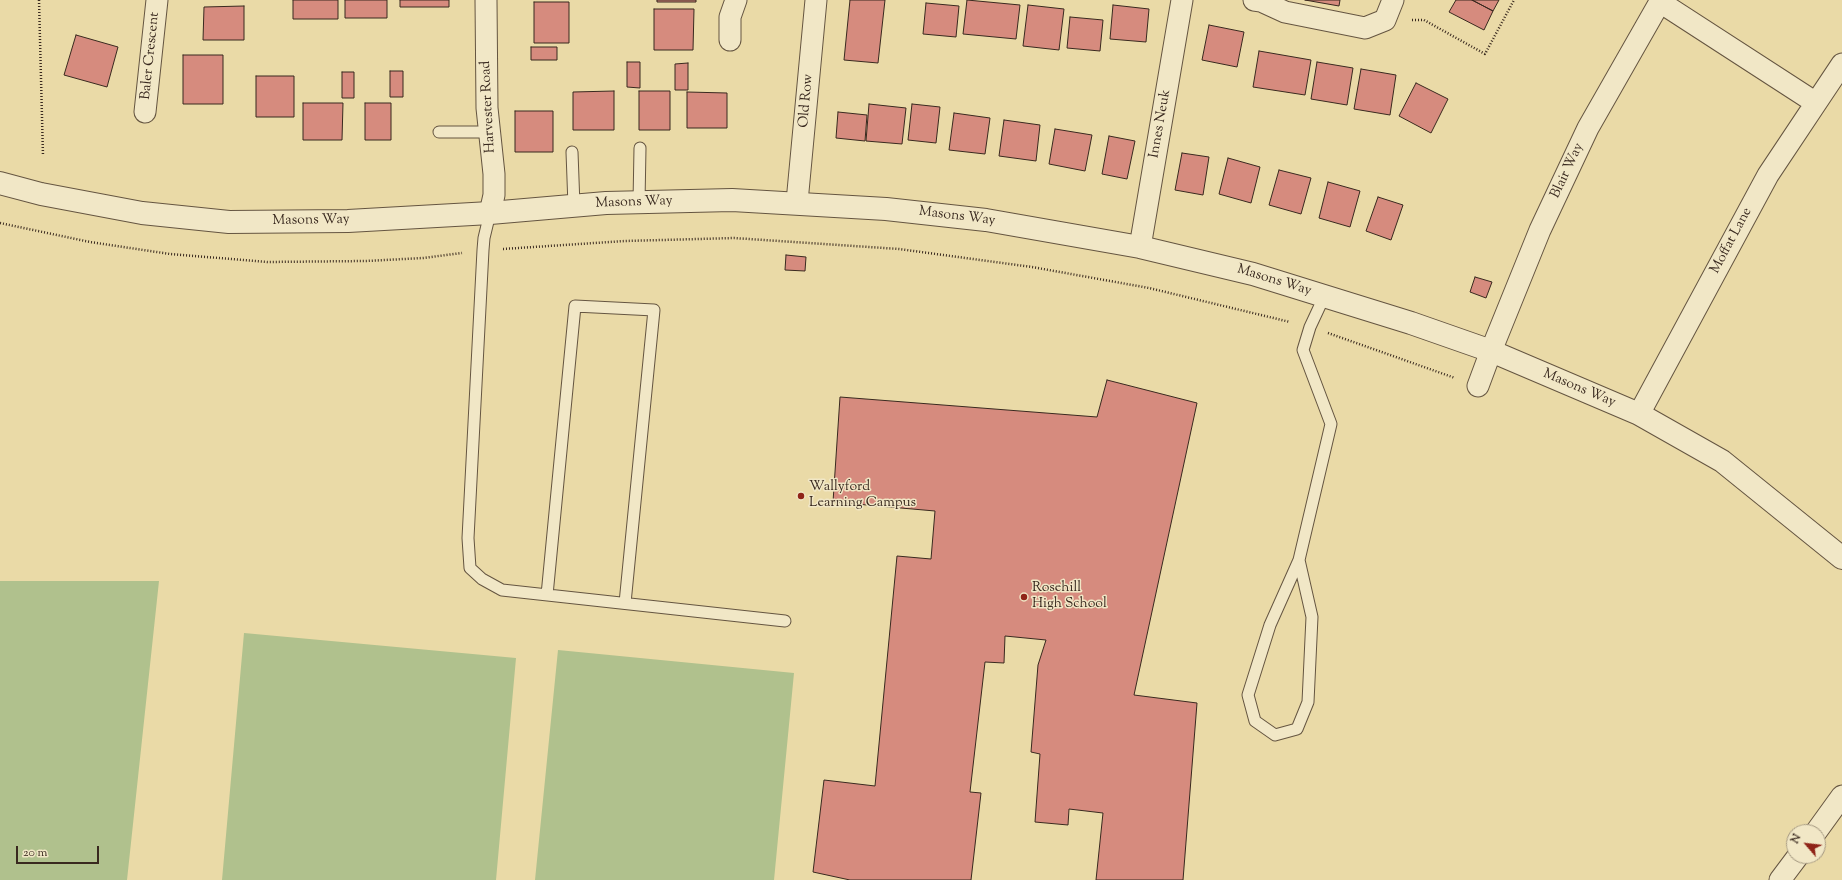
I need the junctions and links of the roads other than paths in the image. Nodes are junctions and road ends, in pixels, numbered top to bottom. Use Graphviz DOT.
graph roads {
  1 [pos="157,0"];
  2 [pos="486,0"];
  3 [pos="736,0"];
  4 [pos="816,0"];
  5 [pos="1182,0"];
  6 [pos="1258,0"];
  7 [pos="1392,0"];
  8 [pos="1661,1"];
  9 [pos="730,40"];
  10 [pos="1842,64"];
  11 [pos="1816,102"];
  12 [pos="145,112"];
  13 [pos="439,132"];
  14 [pos="490,132"];
  15 [pos="640,148"];
  16 [pos="572,152"];
  17 [pos="0,183"];
  18 [pos="638,202"];
  19 [pos="797,202"];
  20 [pos="574,206"];
  21 [pos="490,213"];
  22 [pos="1140,247"];
  23 [pos="1324,296"];
  24 [pos="1490,351"];
  25 [pos="1478,386"];
  26 [pos="1639,414"];
  27 [pos="1842,558"];
  28 [pos="1298,560"];
  29 [pos="547,595"];
  30 [pos="625,603"];
  31 [pos="785,621"];
  32 [pos="1842,796"];
  33 [pos="1822,824"];
  34 [pos="1792,864"];
  35 [pos="1780,880"];
  1 -- 12 [label="street, Baler Crescent"];
  2 -- 14 [label="street, Harvester Road"];
  3 -- 9 [label="street"];
  4 -- 19 [label="street, Old Row"];
  5 -- 22 [label="street, Innes Neuk"];
  6 -- 7 [label="street"];
  8 -- 11 [label="street"];
  8 -- 24 [label="street, Blair Way"];
  10 -- 11 [label="street, Moffat Lane"];
  11 -- 26 [label="street, Moffat Lane"];
  13 -- 14 [label="lane"];
  14 -- 21 [label="street, Harvester Road"];
  15 -- 18 [label="lane"];
  16 -- 20 [label="lane"];
  17 -- 21 [label="street, Masons Way"];
  18 -- 19 [label="street, Masons Way"];
  18 -- 20 [label="street, Masons Way"];
  19 -- 22 [label="street, Masons Way"];
  20 -- 21 [label="street, Masons Way"];
  21 -- 29 [label="lane"];
  22 -- 23 [label="street, Masons Way"];
  23 -- 24 [label="street, Masons Way"];
  23 -- 28 [label="lane"];
  24 -- 25 [label="street, Blair Way"];
  24 -- 26 [label="street, Masons Way"];
  26 -- 27 [label="street, Masons Way"];
  28 -- 28 [label="lane"];
  29 -- 30 [label="lane"];
  29 -- 30 [label="lane"];
  30 -- 31 [label="lane"];
  32 -- 33 [label="street"];
  34 -- 35 [label="street"];
}
